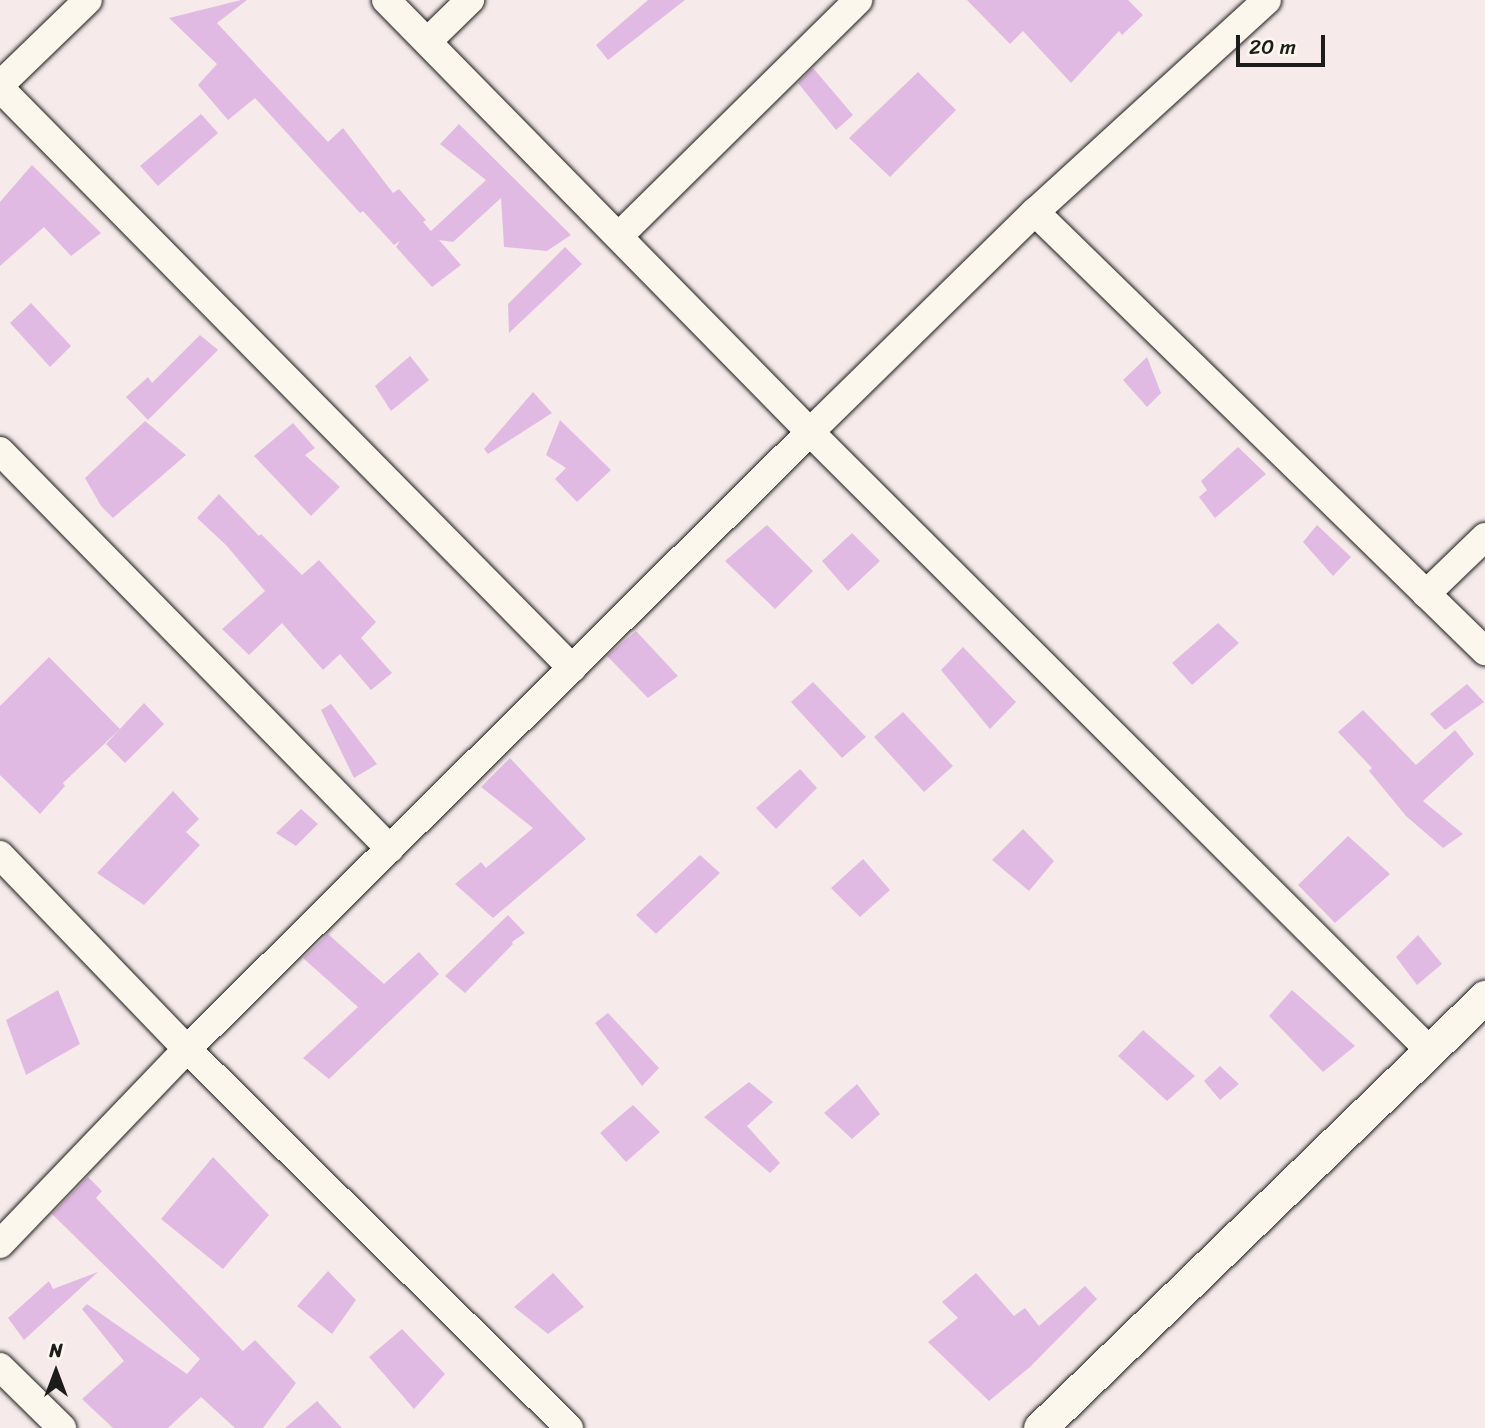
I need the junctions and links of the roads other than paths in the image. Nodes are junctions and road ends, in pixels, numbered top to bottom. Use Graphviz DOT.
graph roads {
  1 [pos="88,0"];
  2 [pos="386,0"];
  3 [pos="470,0"];
  4 [pos="858,0"];
  5 [pos="1267,0"];
  6 [pos="428,41"];
  7 [pos="0,87"];
  8 [pos="1035,212"];
  9 [pos="620,236"];
  10 [pos="810,432"];
  11 [pos="0,451"];
  12 [pos="1485,537"];
  13 [pos="1426,594"];
  14 [pos="1485,651"];
  15 [pos="572,667"];
  16 [pos="390,849"];
  17 [pos="0,855"];
  18 [pos="1485,997"];
  19 [pos="187,1048"];
  20 [pos="1430,1051"];
  21 [pos="0,1244"];
  22 [pos="0,1367"];
  23 [pos="62,1428"];
  24 [pos="569,1428"];
  25 [pos="1040,1428"];
  1 -- 7 [label="street"];
  2 -- 6 [label="street"];
  3 -- 6 [label="street"];
  4 -- 9 [label="street"];
  5 -- 8 [label="street"];
  6 -- 9 [label="street"];
  7 -- 15 [label="street"];
  8 -- 10 [label="street"];
  8 -- 13 [label="street"];
  9 -- 10 [label="street"];
  10 -- 15 [label="street"];
  10 -- 20 [label="street"];
  11 -- 16 [label="street"];
  12 -- 13 [label="street"];
  13 -- 14 [label="street"];
  15 -- 16 [label="street"];
  16 -- 19 [label="street"];
  17 -- 19 [label="street"];
  18 -- 20 [label="street"];
  19 -- 21 [label="street"];
  19 -- 24 [label="street"];
  20 -- 25 [label="street"];
  22 -- 23 [label="street"];
}
